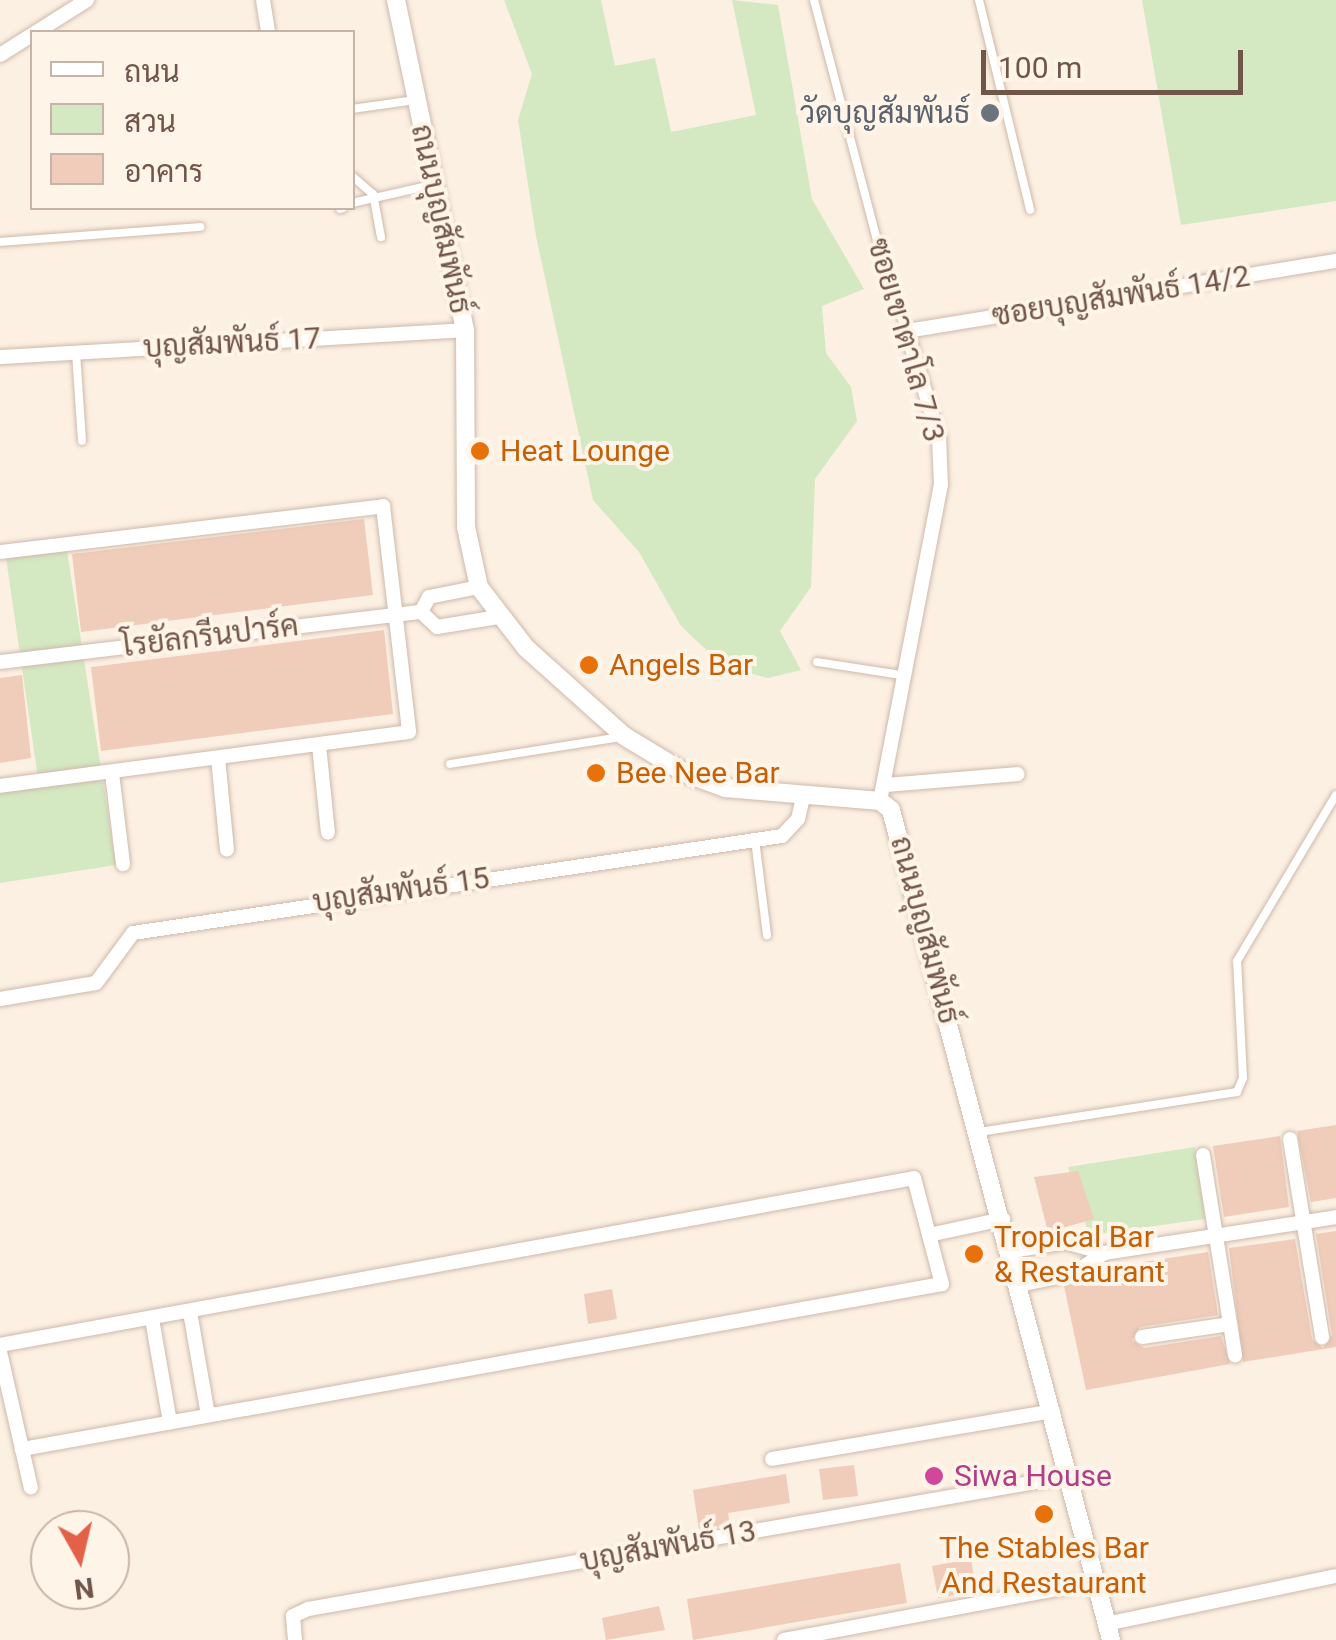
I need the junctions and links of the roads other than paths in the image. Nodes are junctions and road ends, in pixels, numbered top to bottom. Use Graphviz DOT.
graph roads {
  1 [pos="87,0"];
  2 [pos="263,0"];
  3 [pos="396,0"];
  4 [pos="814,0"];
  5 [pos="979,0"];
  6 [pos="40,30"];
  7 [pos="268,30"];
  8 [pos="30,36"];
  9 [pos="0,55"];
  10 [pos="415,100"];
  11 [pos="355,110"];
  12 [pos="355,179"];
  13 [pos="436,184"];
  14 [pos="373,194"];
  15 [pos="355,202"];
  16 [pos="1030,210"];
  17 [pos="200,227"];
  18 [pos="380,238"];
  19 [pos="0,242"];
  20 [pos="1336,261"];
  21 [pos="465,330"];
  22 [pos="907,331"];
  23 [pos="76,353"];
  24 [pos="0,357"];
  25 [pos="82,441"];
  26 [pos="0,552"];
  27 [pos="479,587"];
  28 [pos="421,612"];
  29 [pos="394,616"];
  30 [pos="498,617"];
  31 [pos="0,662"];
  32 [pos="816,662"];
  33 [pos="906,676"];
  34 [pos="624,736"];
  35 [pos="319,745"];
  36 [pos="218,758"];
  37 [pos="450,764"];
  38 [pos="112,772"];
  39 [pos="1018,774"];
  40 [pos="0,786"];
  41 [pos="884,793"];
  42 [pos="1336,795"];
  43 [pos="803,797"];
  44 [pos="328,833"];
  45 [pos="755,840"];
  46 [pos="227,850"];
  47 [pos="123,864"];
  48 [pos="767,935"];
  49 [pos="0,999"];
  50 [pos="979,1132"];
  51 [pos="1290,1139"];
  52 [pos="1203,1155"];
  53 [pos="1336,1217"];
  54 [pos="1003,1219"];
  55 [pos="1304,1222"];
  56 [pos="929,1234"];
  57 [pos="1216,1236"];
  58 [pos="1012,1251"];
  59 [pos="1104,1253"];
  60 [pos="1019,1285"];
  61 [pos="190,1312"];
  62 [pos="152,1319"];
  63 [pos="1230,1324"];
  64 [pos="1322,1336"];
  65 [pos="1142,1337"];
  66 [pos="0,1348"];
  67 [pos="1235,1356"];
  68 [pos="5,1395"];
  69 [pos="1053,1411"];
  70 [pos="208,1416"];
  71 [pos="170,1422"];
  72 [pos="22,1449"];
  73 [pos="772,1459"];
  74 [pos="1070,1476"];
  75 [pos="31,1488"];
  76 [pos="1336,1576"];
  77 [pos="1094,1582"];
  78 [pos="1108,1632"];
  79 [pos="296,1640"];
  80 [pos="784,1640"];
  1 -- 6 [label="street"];
  2 -- 7 [label="street"];
  3 -- 10 [label="street, ถนนบุญสัมพันธ์"];
  4 -- 22 [label="lane, ซอยเขาตาโล 7/3"];
  5 -- 16 [label="lane"];
  8 -- 9 [label="street"];
  10 -- 11 [label="lane"];
  10 -- 13 [label="street, ถนนบุญสัมพันธ์"];
  12 -- 14 [label="lane"];
  13 -- 14 [label="lane"];
  13 -- 21 [label="street, ถนนบุญสัมพันธ์"];
  14 -- 15 [label="lane"];
  14 -- 18 [label="lane"];
  17 -- 19 [label="lane"];
  20 -- 22 [label="street, ซอยบุญสัมพันธ์ 14/2"];
  21 -- 23 [label="street, บุญสัมพันธ์ 17"];
  21 -- 27 [label="street, ถนนบุญสัมพันธ์"];
  22 -- 33 [label="street, ซอยเขาตาโล 7/3"];
  23 -- 24 [label="street, บุญสัมพันธ์ 17"];
  23 -- 25 [label="lane"];
  26 -- 29 [label="street"];
  27 -- 28 [label="street, โรยัลกรีนปาร์ค"];
  27 -- 30 [label="street, ถนนบุญสัมพันธ์"];
  28 -- 29 [label="street, โรยัลกรีนปาร์ค"];
  28 -- 30 [label="street, โรยัลกรีนปาร์ค"];
  29 -- 31 [label="street, โรยัลกรีนปาร์ค"];
  29 -- 35 [label="street"];
  30 -- 34 [label="street, ถนนบุญสัมพันธ์"];
  32 -- 33 [label="lane"];
  33 -- 41 [label="street, ซอยเขาตาโล 7/3"];
  34 -- 37 [label="lane"];
  34 -- 43 [label="street, ถนนบุญสัมพันธ์"];
  35 -- 36 [label="street"];
  35 -- 44 [label="street"];
  36 -- 38 [label="street"];
  36 -- 46 [label="street"];
  38 -- 40 [label="street"];
  38 -- 47 [label="street"];
  39 -- 41 [label="street"];
  41 -- 43 [label="street, ถนนบุญสัมพันธ์"];
  41 -- 50 [label="street, ถนนบุญสัมพันธ์"];
  42 -- 50 [label="lane"];
  43 -- 45 [label="street, บุญสัมพันธ์ 15"];
  45 -- 48 [label="lane"];
  45 -- 49 [label="street, บุญสัมพันธ์ 15"];
  50 -- 54 [label="street, ถนนบุญสัมพันธ์"];
  51 -- 55 [label="street"];
  52 -- 57 [label="street"];
  53 -- 55 [label="street"];
  54 -- 56 [label="street"];
  54 -- 58 [label="street, ถนนบุญสัมพันธ์"];
  55 -- 57 [label="street"];
  55 -- 64 [label="street"];
  56 -- 61 [label="street"];
  56 -- 70 [label="street"];
  57 -- 59 [label="street"];
  57 -- 63 [label="street"];
  58 -- 59 [label="street"];
  58 -- 60 [label="street, ถนนบุญสัมพันธ์"];
  59 -- 60 [label="street"];
  60 -- 69 [label="street, ถนนบุญสัมพันธ์"];
  61 -- 62 [label="street"];
  61 -- 70 [label="street"];
  62 -- 66 [label="street"];
  62 -- 71 [label="street"];
  63 -- 65 [label="street"];
  63 -- 67 [label="street"];
  66 -- 68 [label="street"];
  68 -- 72 [label="street"];
  69 -- 73 [label="street"];
  69 -- 74 [label="street, ถนนบุญสัมพันธ์"];
  70 -- 71 [label="street"];
  71 -- 72 [label="street"];
  72 -- 75 [label="street"];
  74 -- 77 [label="street, ถนนบุญสัมพันธ์"];
  74 -- 79 [label="street, บุญสัมพันธ์ 13"];
  76 -- 78 [label="street"];
  77 -- 78 [label="street, ถนนบุญสัมพันธ์"];
  77 -- 80 [label="street"];
}
